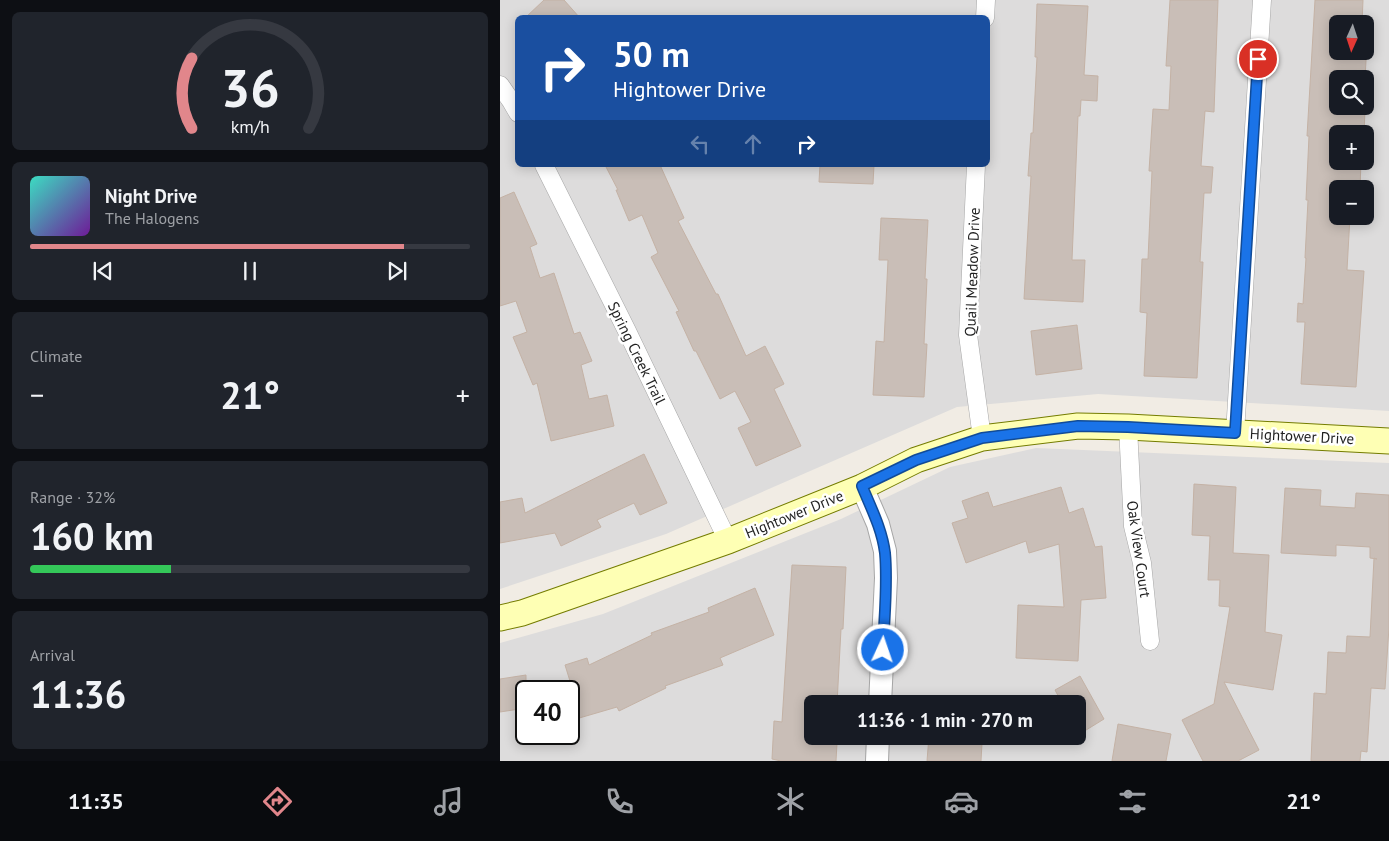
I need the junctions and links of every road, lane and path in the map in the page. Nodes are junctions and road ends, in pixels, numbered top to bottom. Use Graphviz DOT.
graph roads {
  1 [pos="986,0"];
  2 [pos="1262,0"];
  3 [pos="985,15"];
  4 [pos="500,85"];
  5 [pos="515,107"];
  6 [pos="545,167"];
  7 [pos="976,167"];
  8 [pos="1128,427"];
  9 [pos="1235,433"];
  10 [pos="982,438"];
  11 [pos="1389,441"];
  12 [pos="862,486"];
  13 [pos="728,541"];
  14 [pos="500,618"];
  15 [pos="1150,641"];
  16 [pos="880,695"];
  17 [pos="878,745"];
  18 [pos="877,761"];
  1 -- 3 [label="street"];
  2 -- 9 [label="street"];
  4 -- 5 [label="street"];
  6 -- 13 [label="street, Spring Creek Trail"];
  7 -- 10 [label="street, Quail Meadow Drive"];
  8 -- 9 [label="main road, Hightower Drive"];
  8 -- 10 [label="main road, Hightower Drive"];
  8 -- 15 [label="street, Oak View Court"];
  9 -- 11 [label="main road, Hightower Drive"];
  10 -- 12 [label="main road, Hightower Drive"];
  12 -- 13 [label="main road, Hightower Drive"];
  12 -- 16 [label="street"];
  13 -- 14 [label="main road, Hightower Drive"];
  17 -- 18 [label="street"];
}
